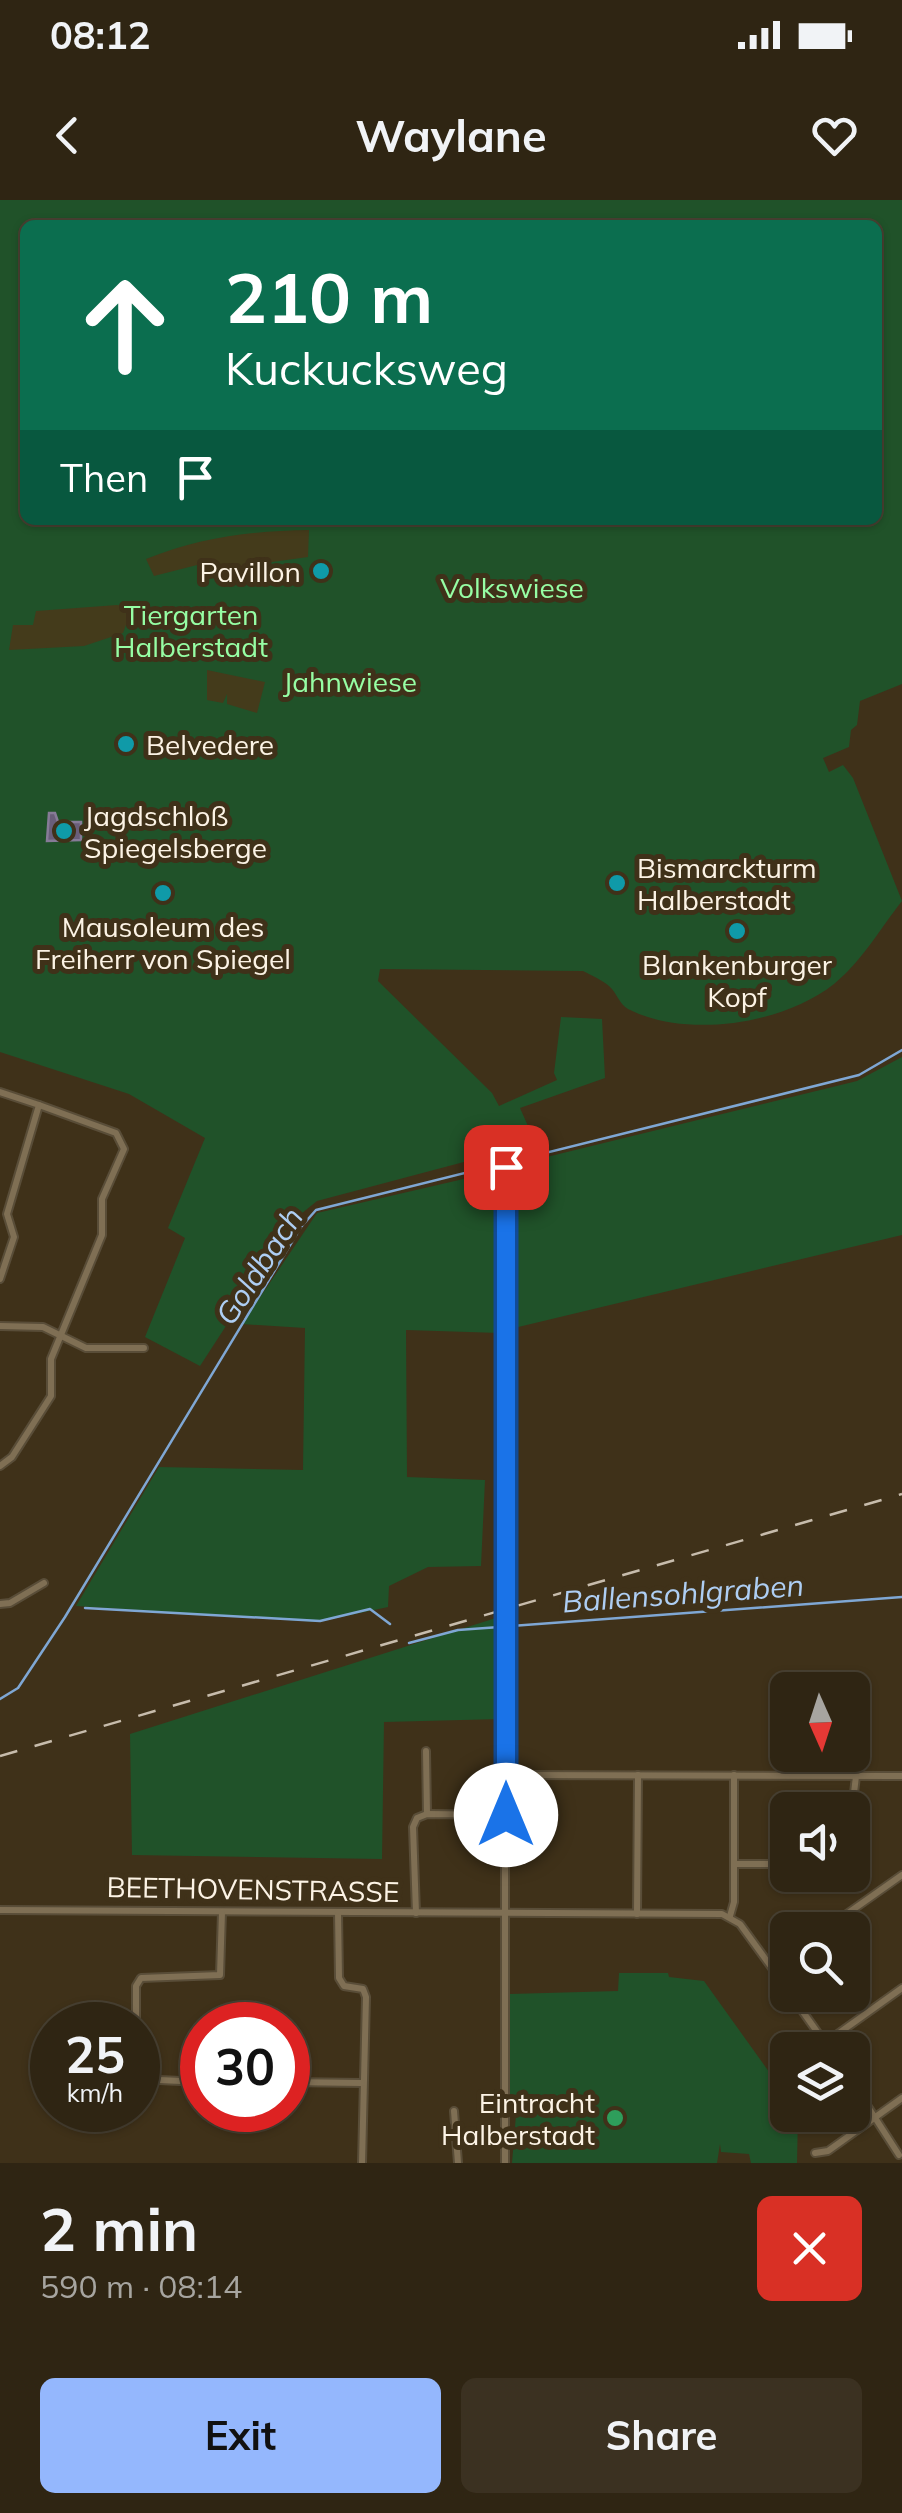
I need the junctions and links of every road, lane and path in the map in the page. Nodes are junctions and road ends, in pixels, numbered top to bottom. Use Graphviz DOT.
graph roads {
  1 [pos="0,1092"];
  2 [pos="40,1105"];
  3 [pos="506,1167"];
  4 [pos="0,1279"];
  5 [pos="0,1326"];
  6 [pos="62,1338"];
  7 [pos="144,1348"];
  8 [pos="0,1466"];
  9 [pos="44,1584"];
  10 [pos="0,1604"];
  11 [pos="426,1751"];
  12 [pos="506,1775"];
  13 [pos="638,1775"];
  14 [pos="734,1775"];
  15 [pos="856,1776"];
  16 [pos="902,1776"];
  17 [pos="854,1792"];
  18 [pos="427,1814"];
  19 [pos="506,1815"];
  20 [pos="734,1864"];
  21 [pos="770,1864"];
  22 [pos="902,1875"];
  23 [pos="0,1910"];
  24 [pos="222,1912"];
  25 [pos="338,1912"];
  26 [pos="850,1912"];
  27 [pos="416,1913"];
  28 [pos="506,1914"];
  29 [pos="638,1914"];
  30 [pos="730,1916"];
  31 [pos="770,1966"];
  32 [pos="902,1988"];
  33 [pos="136,2002"];
  34 [pos="845,2032"];
  35 [pos="310,2082"];
  36 [pos="362,2083"];
  37 [pos="902,2098"];
  38 [pos="870,2109"];
  39 [pos="454,2112"];
  40 [pos="876,2118"];
  41 [pos="816,2153"];
  42 [pos="899,2156"];
  43 [pos="362,2163"];
  44 [pos="458,2163"];
  45 [pos="505,2163"];
  1 -- 2 [label="street"];
  2 -- 4 [label="street"];
  2 -- 6 [label="street"];
  3 -- 12 [label="street"];
  5 -- 6 [label="street"];
  6 -- 7 [label="street"];
  6 -- 8 [label="street"];
  9 -- 10 [label="street"];
  11 -- 18 [label="street"];
  12 -- 13 [label="street"];
  12 -- 19 [label="street"];
  13 -- 14 [label="street"];
  13 -- 29 [label="street"];
  14 -- 15 [label="street"];
  14 -- 20 [label="street"];
  15 -- 16 [label="street"];
  15 -- 17 [label="street"];
  18 -- 19 [label="street"];
  18 -- 27 [label="street"];
  19 -- 28 [label="street"];
  20 -- 21 [label="street"];
  20 -- 30 [label="street"];
  22 -- 26 [label="street"];
  23 -- 24 [label="street, BEETHOVENSTRASSE"];
  24 -- 25 [label="street, BEETHOVENSTRASSE"];
  24 -- 33 [label="street"];
  25 -- 27 [label="street, BEETHOVENSTRASSE"];
  25 -- 36 [label="street"];
  27 -- 28 [label="street, BEETHOVENSTRASSE"];
  28 -- 29 [label="street, BEETHOVENSTRASSE"];
  28 -- 45 [label="street"];
  29 -- 30 [label="street, BEETHOVENSTRASSE"];
  30 -- 31 [label="street"];
  32 -- 34 [label="street"];
  35 -- 36 [label="street"];
  36 -- 43 [label="street"];
  37 -- 40 [label="street"];
  38 -- 40 [label="street"];
  39 -- 44 [label="street"];
  40 -- 41 [label="street"];
  40 -- 42 [label="street"];
}
